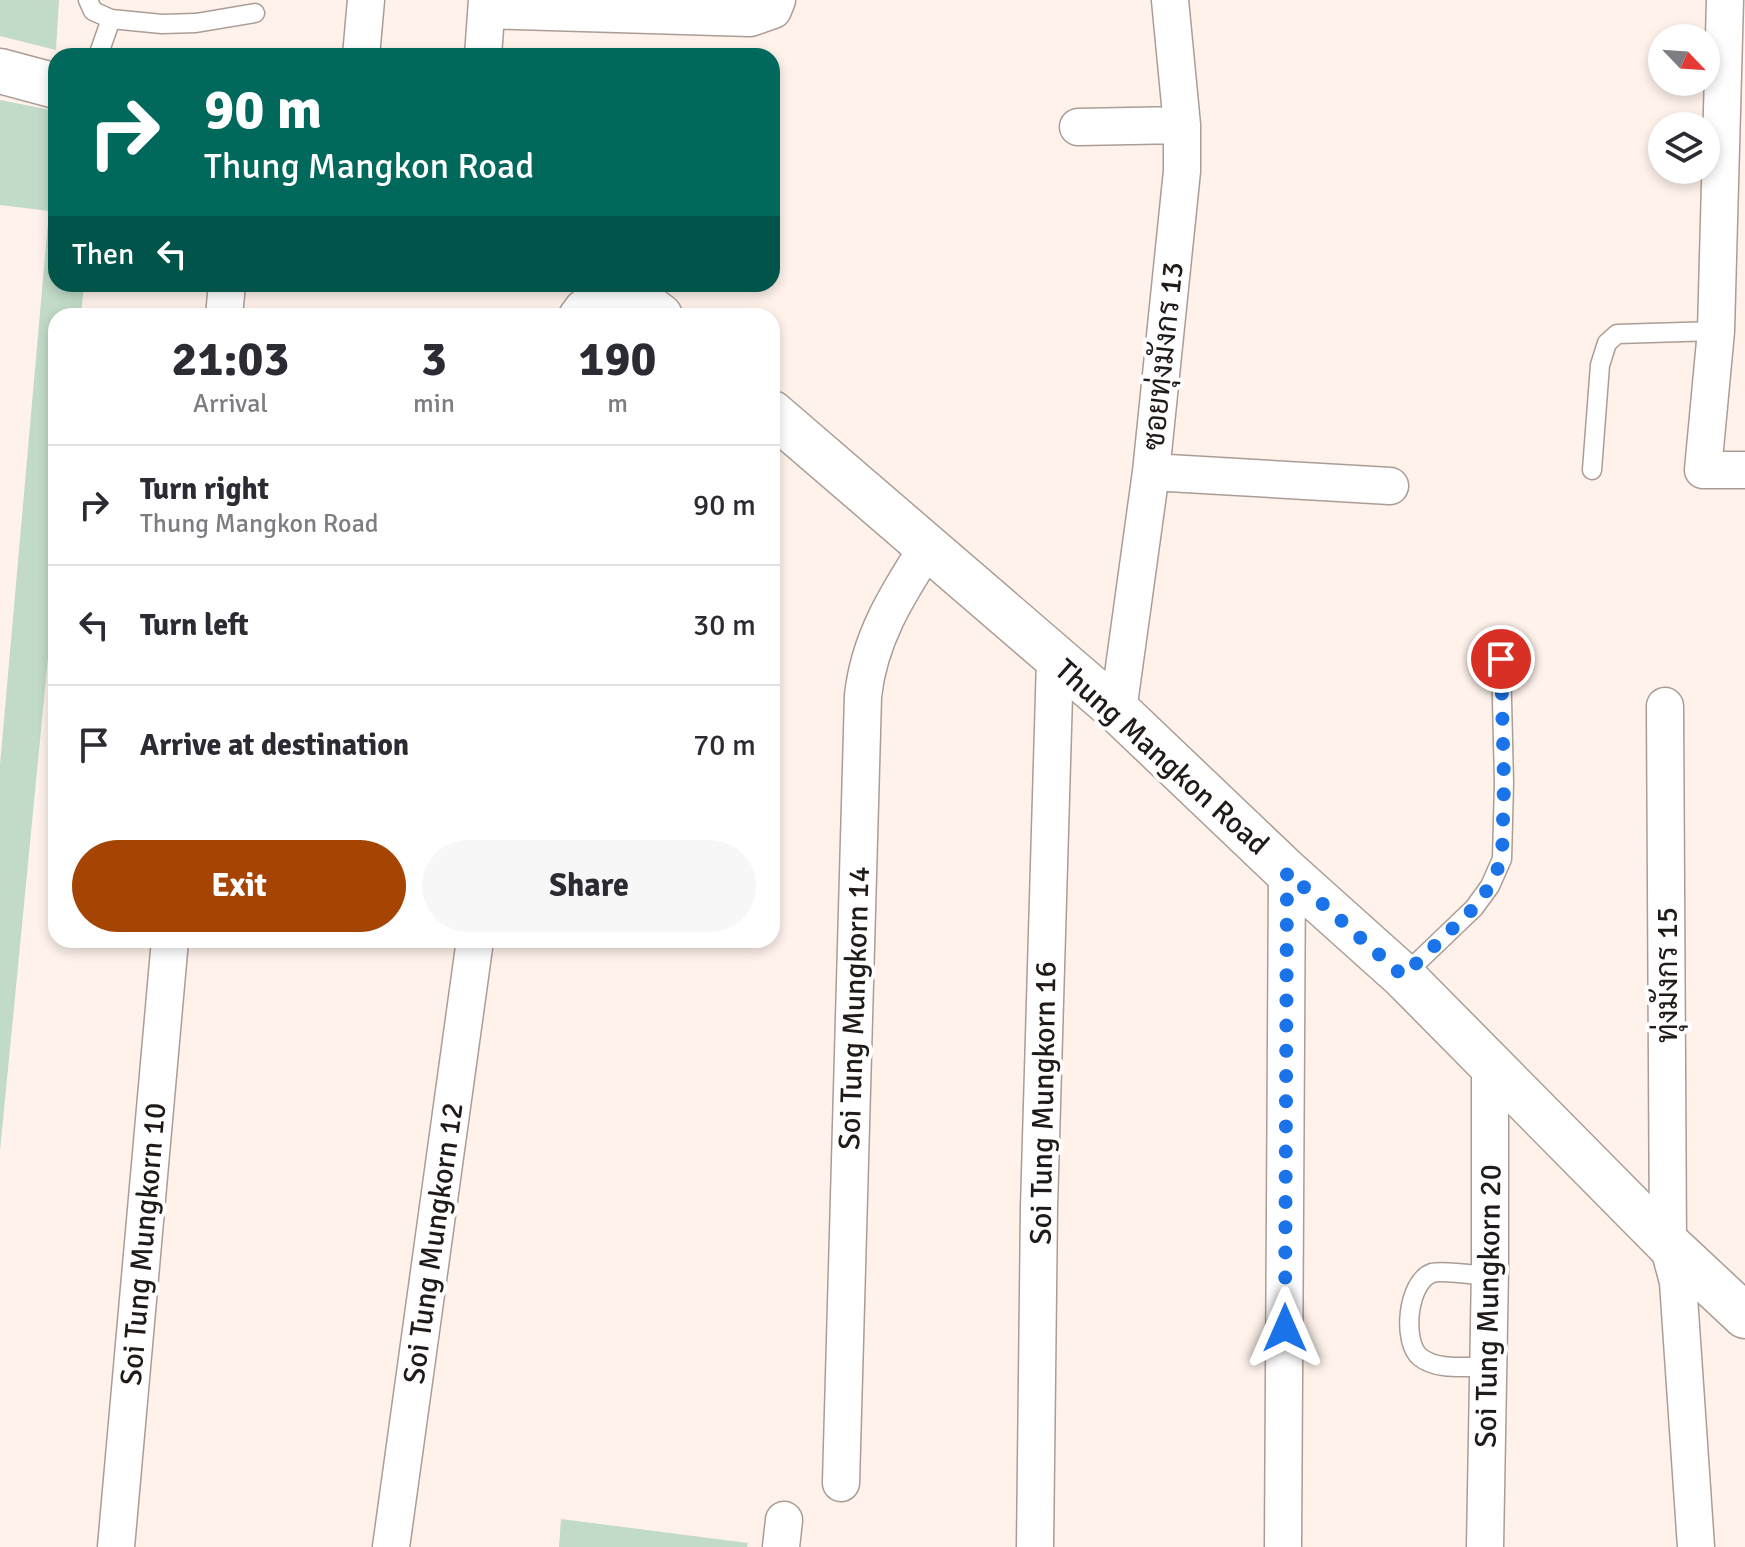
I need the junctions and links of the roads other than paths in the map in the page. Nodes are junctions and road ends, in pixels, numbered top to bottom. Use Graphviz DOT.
graph roads {
  1 [pos="88,0"];
  2 [pos="366,0"];
  3 [pos="777,0"];
  4 [pos="1170,0"];
  5 [pos="1725,0"];
  6 [pos="487,5"];
  7 [pos="255,13"];
  8 [pos="111,19"];
  9 [pos="101,48"];
  10 [pos="362,48"];
  11 [pos="484,48"];
  12 [pos="0,71"];
  13 [pos="48,84"];
  14 [pos="1182,125"];
  15 [pos="1078,127"];
  16 [pos="605,292"];
  17 [pos="627,292"];
  18 [pos="583,308"];
  19 [pos="649,308"];
  20 [pos="1716,331"];
  21 [pos="780,420"];
  22 [pos="1592,470"];
  23 [pos="1745,470"];
  24 [pos="1151,472"];
  25 [pos="1390,486"];
  26 [pos="927,548"];
  27 [pos="1501,659"];
  28 [pos="1055,660"];
  29 [pos="1665,706"];
  30 [pos="1118,711"];
  31 [pos="1287,872"];
  32 [pos="169,948"];
  33 [pos="474,948"];
  34 [pos="1403,976"];
  35 [pos="1490,1064"];
  36 [pos="1668,1244"];
  37 [pos="1488,1276"];
  38 [pos="1745,1316"];
  39 [pos="1487,1367"];
  40 [pos="841,1483"];
  41 [pos="116,1547"];
  42 [pos="391,1547"];
  43 [pos="1035,1547"];
  44 [pos="1283,1547"];
  45 [pos="1485,1547"];
  46 [pos="1696,1547"];
  1 -- 8 [label="lane"];
  2 -- 10 [label="street"];
  3 -- 6 [label="street"];
  4 -- 14 [label="street, ซอยทุ่งมังกร 13"];
  5 -- 20 [label="street"];
  6 -- 11 [label="street"];
  7 -- 8 [label="lane"];
  8 -- 9 [label="lane"];
  12 -- 13 [label="street"];
  14 -- 15 [label="street"];
  14 -- 24 [label="street, ซอยทุ่งมังกร 13"];
  16 -- 18 [label="street"];
  17 -- 19 [label="street"];
  20 -- 22 [label="lane"];
  20 -- 23 [label="street"];
  21 -- 26 [label="street, Thung Mangkon Road"];
  24 -- 25 [label="street"];
  24 -- 30 [label="street, ซอยทุ่งมังกร 13"];
  26 -- 28 [label="street, Thung Mangkon Road"];
  26 -- 40 [label="street, Soi Tung Mungkorn 14"];
  27 -- 34 [label="lane"];
  28 -- 30 [label="street, Thung Mangkon Road"];
  28 -- 43 [label="street, Soi Tung Mungkorn 16"];
  29 -- 36 [label="street, ทุ่งมังกร 15"];
  30 -- 31 [label="street, Thung Mangkon Road"];
  31 -- 34 [label="street, Thung Mangkon Road"];
  31 -- 44 [label="street"];
  32 -- 41 [label="street, Soi Tung Mungkorn 10"];
  33 -- 42 [label="street, Soi Tung Mungkorn 12"];
  34 -- 35 [label="street, Thung Mangkon Road"];
  35 -- 36 [label="street, Thung Mangkon Road"];
  35 -- 37 [label="street, Soi Tung Mungkorn 20"];
  36 -- 38 [label="street, Thung Mangkon Road"];
  36 -- 46 [label="street, ทุ่งมังกร 15"];
  37 -- 39 [label="street, Soi Tung Mungkorn 20"];
  37 -- 39 [label="lane"];
  39 -- 45 [label="street, Soi Tung Mungkorn 20"];
}
